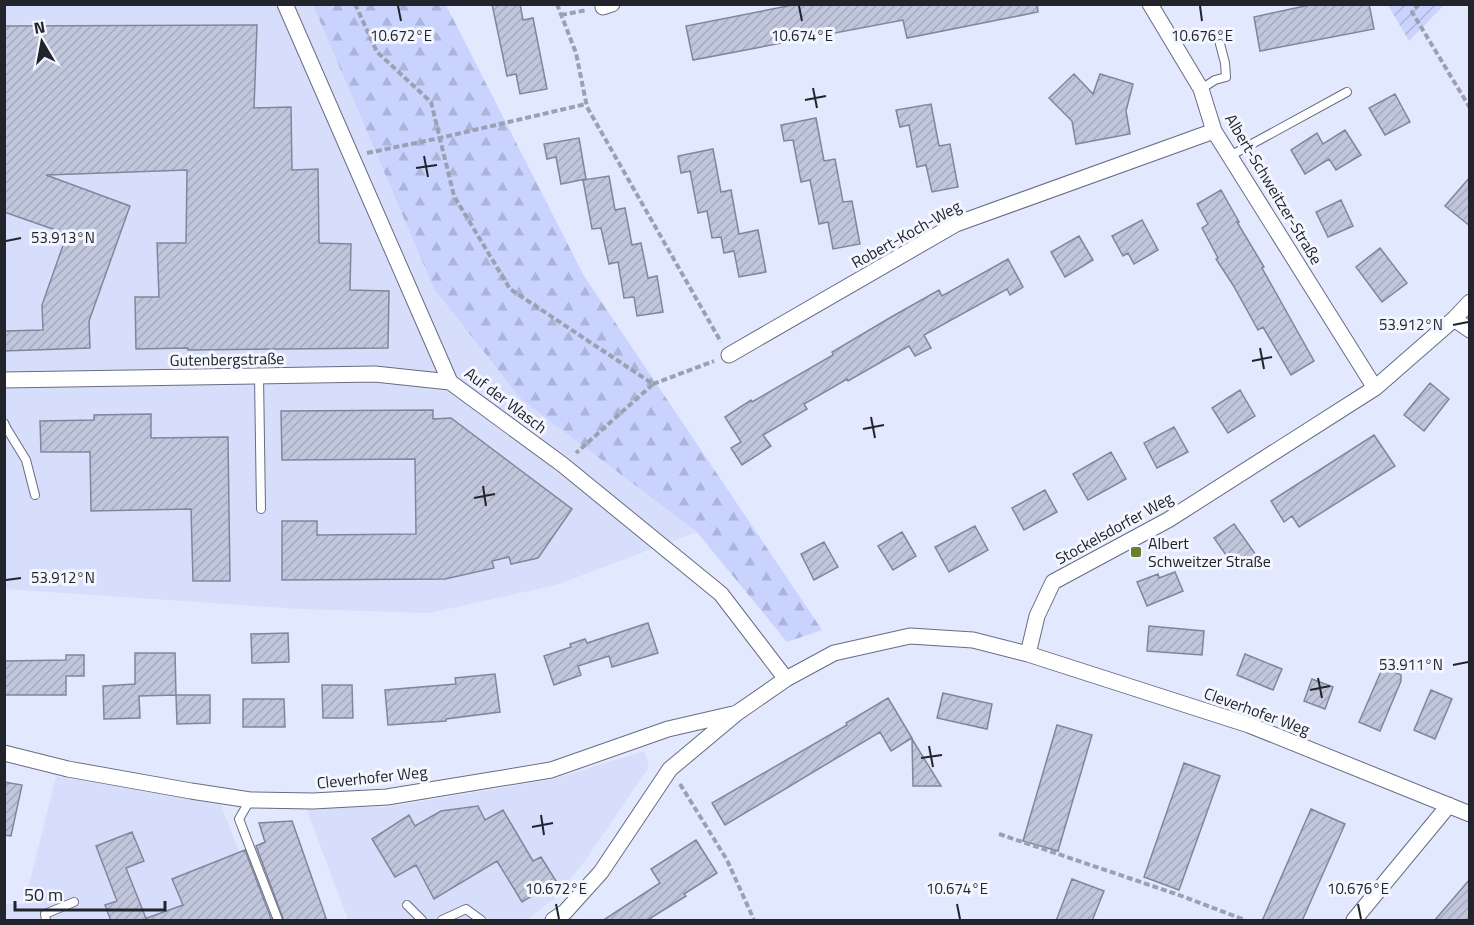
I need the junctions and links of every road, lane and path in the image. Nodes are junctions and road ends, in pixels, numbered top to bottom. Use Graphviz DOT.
graph roads {
  1 [pos="285,4"];
  2 [pos="356,4"];
  3 [pos="557,4"];
  4 [pos="1150,4"];
  5 [pos="1419,4"];
  6 [pos="608,6"];
  7 [pos="561,15"];
  8 [pos="1220,44"];
  9 [pos="1201,89"];
  10 [pos="1347,92"];
  11 [pos="586,104"];
  12 [pos="1470,108"];
  13 [pos="1214,132"];
  14 [pos="440,138"];
  15 [pos="1230,156"];
  16 [pos="351,157"];
  17 [pos="1470,302"];
  18 [pos="1454,319"];
  19 [pos="1470,330"];
  20 [pos="729,355"];
  21 [pos="259,376"];
  22 [pos="4,380"];
  23 [pos="450,382"];
  24 [pos="652,384"];
  25 [pos="1376,388"];
  26 [pos="4,423"];
  27 [pos="563,465"];
  28 [pos="35,495"];
  29 [pos="261,509"];
  30 [pos="1028,654"];
  31 [pos="786,679"];
  32 [pos="737,713"];
  33 [pos="4,753"];
  34 [pos="670,769"];
  35 [pos="250,800"];
  36 [pos="1449,805"];
  37 [pos="1470,814"];
  38 [pos="999,834"];
  39 [pos="74,902"];
  40 [pos="407,905"];
  41 [pos="46,921"];
  42 [pos="279,921"];
  43 [pos="422,921"];
  44 [pos="442,921"];
  45 [pos="481,921"];
  46 [pos="553,921"];
  47 [pos="754,921"];
  48 [pos="1245,921"];
  49 [pos="1354,921"];
  1 -- 16 [label="street, Auf der Wasch"];
  2 -- 14 [label="path"];
  3 -- 7 [label="path"];
  4 -- 9 [label="street, Albert-Schweitzer-Straße"];
  5 -- 12 [label="path"];
  6 -- 7 [label="path"];
  7 -- 11 [label="path"];
  8 -- 9 [label="lane"];
  9 -- 13 [label="street, Albert-Schweitzer-Straße"];
  10 -- 15 [label="lane"];
  11 -- 14 [label="path"];
  11 -- 20 [label="path"];
  13 -- 15 [label="street, Albert-Schweitzer-Straße"];
  13 -- 20 [label="street, Robert-Koch-Weg"];
  14 -- 16 [label="path"];
  14 -- 24 [label="path"];
  15 -- 25 [label="street, Albert-Schweitzer-Straße"];
  16 -- 23 [label="street, Auf der Wasch"];
  17 -- 18 [label="street, Stockelsdorfer Weg"];
  18 -- 19 [label="street"];
  18 -- 25 [label="street, Stockelsdorfer Weg"];
  20 -- 24 [label="path"];
  21 -- 22 [label="street, Gutenbergstraße"];
  21 -- 23 [label="street, Gutenbergstraße"];
  21 -- 29 [label="lane"];
  23 -- 27 [label="street, Auf der Wasch"];
  24 -- 27 [label="path"];
  25 -- 30 [label="street, Stockelsdorfer Weg"];
  26 -- 28 [label="lane"];
  27 -- 31 [label="street, Auf der Wasch"];
  30 -- 31 [label="street"];
  30 -- 36 [label="street, Cleverhofer Weg"];
  31 -- 32 [label="street"];
  32 -- 34 [label="street"];
  32 -- 35 [label="street, Cleverhofer Weg"];
  33 -- 35 [label="street, Cleverhofer Weg"];
  34 -- 46 [label="street"];
  34 -- 47 [label="path"];
  35 -- 42 [label="lane"];
  36 -- 37 [label="street, Cleverhofer Weg"];
  36 -- 49 [label="street"];
  38 -- 48 [label="path"];
  39 -- 41 [label="lane"];
  40 -- 43 [label="lane"];
  44 -- 45 [label="lane"];
}
